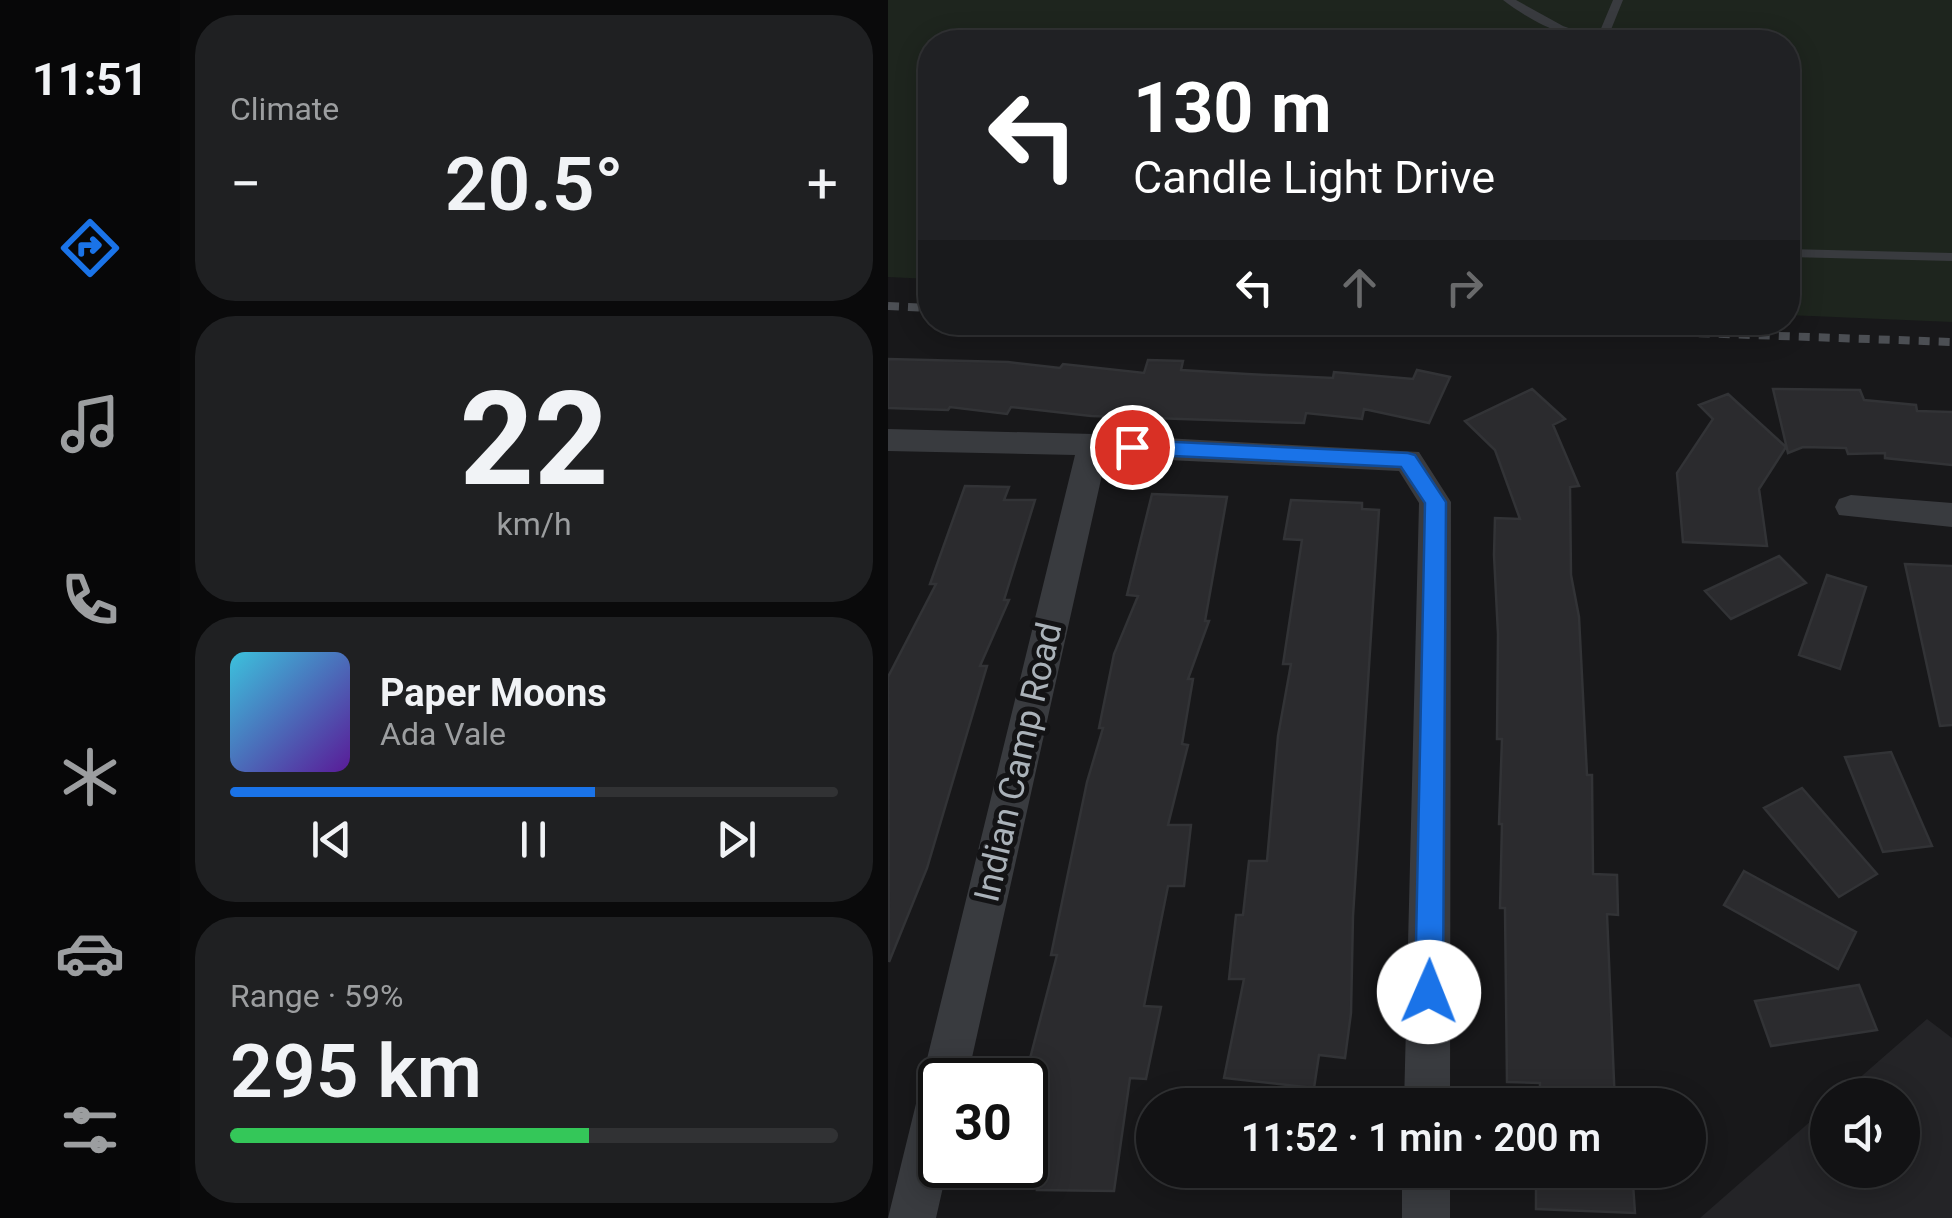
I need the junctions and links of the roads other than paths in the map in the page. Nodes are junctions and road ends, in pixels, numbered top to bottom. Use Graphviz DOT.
graph roads {
  1 [pos="1508,0"];
  2 [pos="1618,0"];
  3 [pos="1565,30"];
  4 [pos="1604,30"];
  5 [pos="1800,254"];
  6 [pos="1952,257"];
  7 [pos="888,440"];
  8 [pos="1093,445"];
  9 [pos="1851,507"];
  10 [pos="1952,515"];
  11 [pos="949,1058"];
  12 [pos="1427,1088"];
  13 [pos="919,1188"];
  14 [pos="1426,1188"];
  15 [pos="912,1218"];
  16 [pos="1426,1218"];
  1 -- 3 [label="lane"];
  2 -- 4 [label="lane"];
  5 -- 6 [label="lane"];
  7 -- 8 [label="street"];
  8 -- 11 [label="street, Indian Camp Road"];
  8 -- 12 [label="street"];
  9 -- 10 [label="street"];
  13 -- 15 [label="street"];
  14 -- 16 [label="street"];
}
